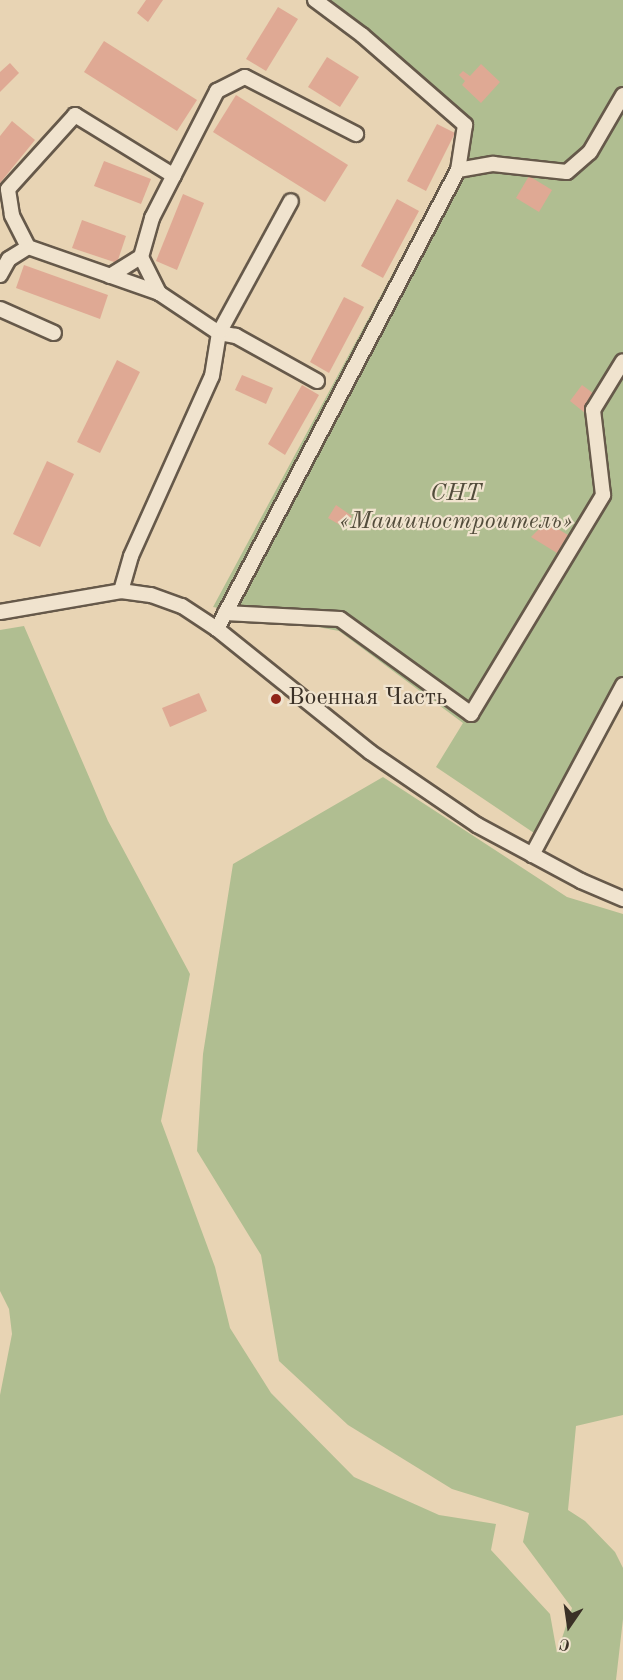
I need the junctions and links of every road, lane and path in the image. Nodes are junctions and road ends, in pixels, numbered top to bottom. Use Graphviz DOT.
graph roads {
  1 [pos="315,0"];
  2 [pos="623,96"];
  3 [pos="356,134"];
  4 [pos="458,170"];
  5 [pos="174,176"];
  6 [pos="4,194"];
  7 [pos="291,201"];
  8 [pos="28,247"];
  9 [pos="141,257"];
  10 [pos="0,275"];
  11 [pos="110,276"];
  12 [pos="159,293"];
  13 [pos="0,309"];
  14 [pos="54,333"];
  15 [pos="219,333"];
  16 [pos="623,361"];
  17 [pos="317,381"];
  18 [pos="121,591"];
  19 [pos="0,612"];
  20 [pos="225,613"];
  21 [pos="217,629"];
  22 [pos="623,685"];
  23 [pos="532,855"];
  24 [pos="623,899"];
  1 -- 4 [label="street"];
  2 -- 4 [label="street"];
  3 -- 5 [label="street"];
  4 -- 20 [label="street"];
  5 -- 6 [label="street"];
  5 -- 9 [label="street"];
  6 -- 8 [label="street"];
  7 -- 15 [label="street"];
  8 -- 10 [label="street"];
  8 -- 11 [label="street"];
  9 -- 11 [label="street"];
  9 -- 12 [label="street"];
  11 -- 12 [label="street"];
  12 -- 15 [label="street"];
  13 -- 14 [label="street"];
  15 -- 17 [label="street"];
  15 -- 18 [label="street"];
  16 -- 20 [label="street"];
  18 -- 19 [label="street"];
  18 -- 21 [label="street"];
  20 -- 21 [label="street"];
  21 -- 23 [label="street"];
  22 -- 23 [label="street"];
  23 -- 24 [label="street"];
}
